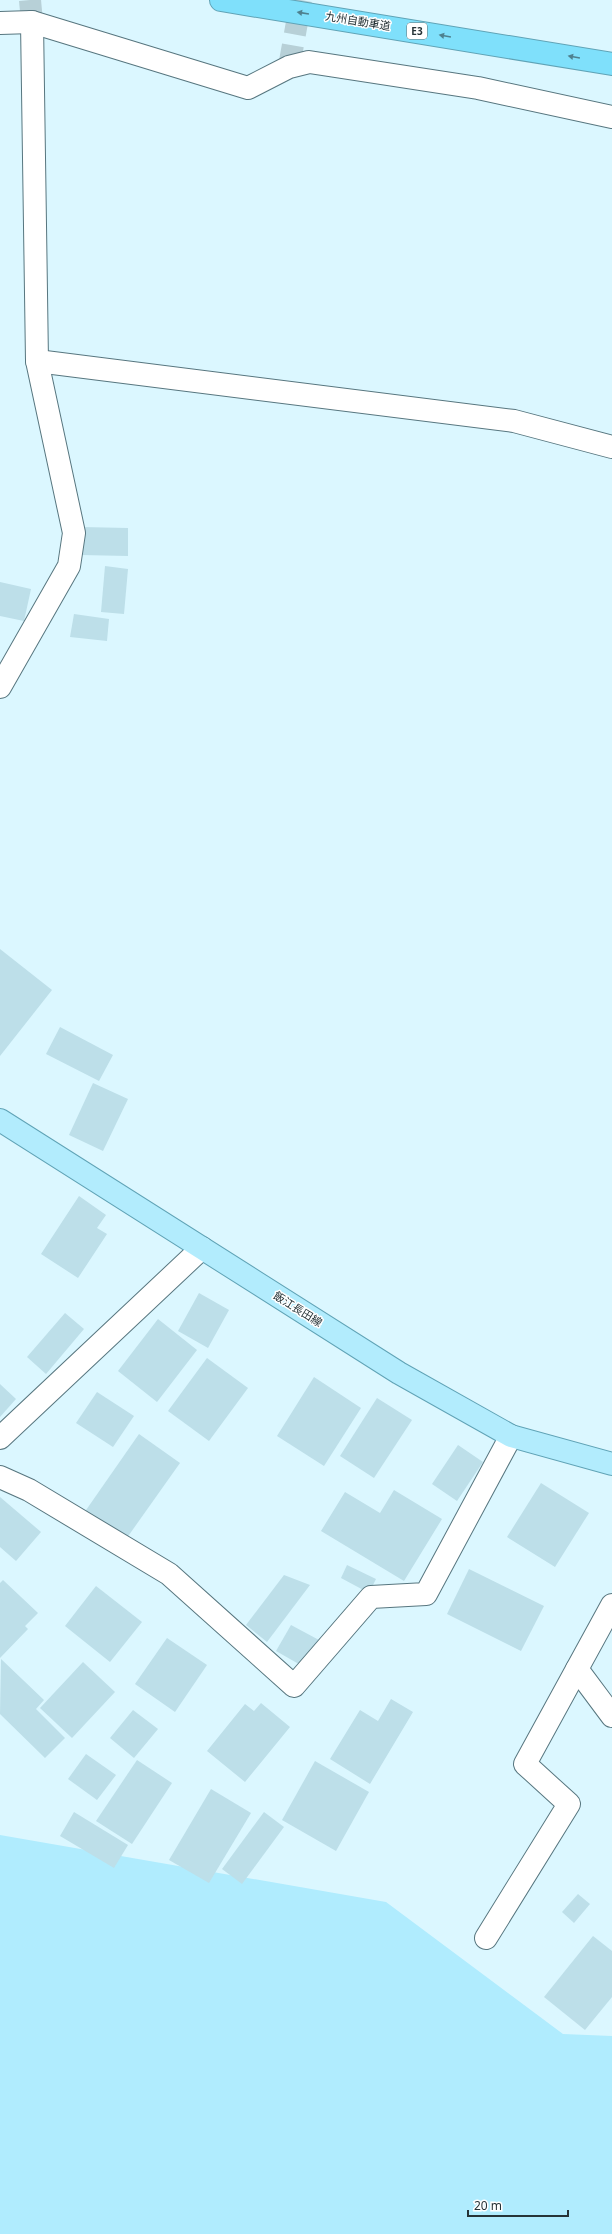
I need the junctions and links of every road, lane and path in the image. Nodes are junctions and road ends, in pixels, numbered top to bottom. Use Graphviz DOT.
graph roads {
  1 [pos="221,0"];
  2 [pos="0,22"];
  3 [pos="32,22"];
  4 [pos="612,64"];
  5 [pos="612,117"];
  6 [pos="36,361"];
  7 [pos="612,447"];
  8 [pos="0,687"];
  9 [pos="0,1120"];
  10 [pos="202,1248"];
  11 [pos="511,1436"];
  12 [pos="0,1438"];
  13 [pos="612,1464"];
  14 [pos="0,1477"];
  15 [pos="612,1605"];
  16 [pos="577,1669"];
  17 [pos="612,1716"];
  18 [pos="486,1938"];
  4 -- 1 [label="highway, 九州自動車道 / E3, one-way"];
  2 -- 3 [label="street"];
  3 -- 5 [label="street"];
  3 -- 6 [label="street"];
  6 -- 7 [label="street"];
  6 -- 8 [label="street"];
  9 -- 10 [label="main road, 飯江長田線"];
  10 -- 11 [label="main road, 飯江長田線"];
  10 -- 12 [label="street"];
  11 -- 13 [label="main road, 飯江長田線"];
  11 -- 14 [label="street"];
  15 -- 16 [label="street"];
  16 -- 17 [label="street"];
  16 -- 18 [label="street"];
}
